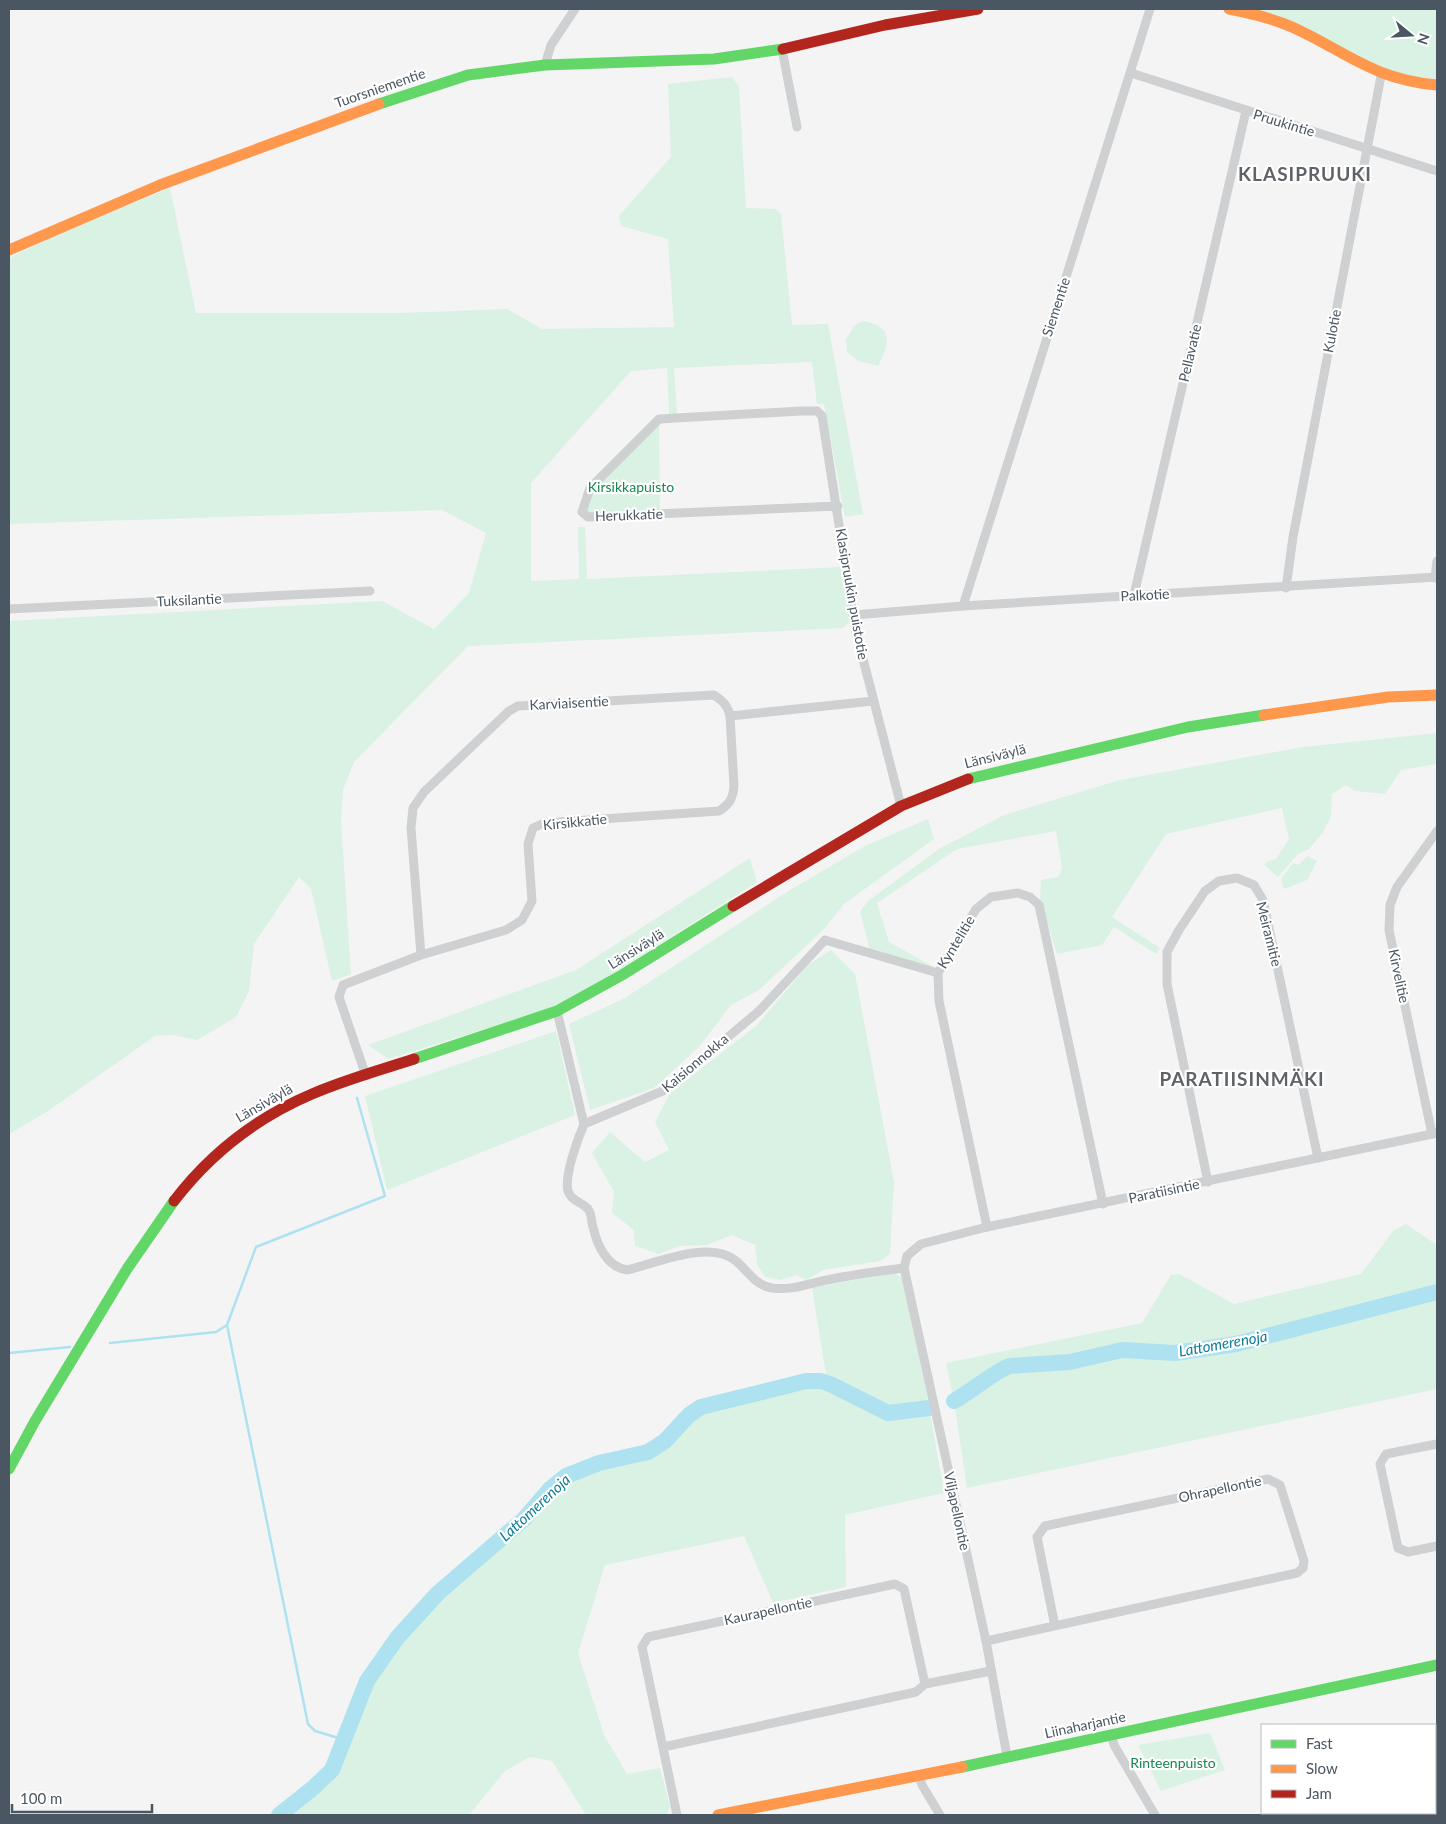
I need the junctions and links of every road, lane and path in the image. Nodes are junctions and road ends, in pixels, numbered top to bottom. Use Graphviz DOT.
graph roads {
  1 [pos="575,9"];
  2 [pos="978,9"];
  3 [pos="1150,9"];
  4 [pos="1229,9"];
  5 [pos="782,49"];
  6 [pos="545,65"];
  7 [pos="1131,72"];
  8 [pos="1381,76"];
  9 [pos="1437,85"];
  10 [pos="1246,111"];
  11 [pos="797,127"];
  12 [pos="1366,148"];
  13 [pos="1437,171"];
  14 [pos="9,250"];
  15 [pos="817,411"];
  16 [pos="838,506"];
  17 [pos="1437,561"];
  18 [pos="1436,578"];
  19 [pos="1286,588"];
  20 [pos="370,591"];
  21 [pos="1134,595"];
  22 [pos="963,606"];
  23 [pos="9,610"];
  24 [pos="854,615"];
  25 [pos="1437,695"];
  26 [pos="873,701"];
  27 [pos="730,716"];
  28 [pos="901,806"];
  29 [pos="1437,831"];
  30 [pos="421,956"];
  31 [pos="938,973"];
  32 [pos="556,1011"];
  33 [pos="366,1076"];
  34 [pos="584,1124"];
  35 [pos="1435,1133"];
  36 [pos="1318,1158"];
  37 [pos="1208,1182"];
  38 [pos="1103,1204"];
  39 [pos="987,1227"];
  40 [pos="904,1268"];
  41 [pos="1437,1444"];
  42 [pos="9,1469"];
  43 [pos="1437,1546"];
  44 [pos="1055,1626"];
  45 [pos="986,1641"];
  46 [pos="1437,1665"];
  47 [pos="991,1671"];
  48 [pos="925,1684"];
  49 [pos="1111,1734"];
  50 [pos="663,1747"];
  51 [pos="1007,1756"];
  52 [pos="919,1776"];
  53 [pos="740,1813"];
  54 [pos="677,1815"];
  55 [pos="718,1815"];
  56 [pos="940,1815"];
  57 [pos="1155,1815"];
  1 -- 6 [label="street"];
  2 -- 5 [label="main road, Tuorsniementie"];
  3 -- 7 [label="street, Siementie"];
  4 -- 8 [label="main road"];
  5 -- 6 [label="main road, Tuorsniementie"];
  5 -- 11 [label="street"];
  6 -- 14 [label="main road, Tuorsniementie"];
  7 -- 10 [label="street, Pruukintie"];
  7 -- 22 [label="street, Siementie"];
  8 -- 9 [label="main road"];
  8 -- 12 [label="street, Kulotie"];
  10 -- 12 [label="street, Pruukintie"];
  10 -- 21 [label="street, Pellavatie"];
  12 -- 13 [label="street, Pruukintie"];
  12 -- 19 [label="street, Kulotie"];
  15 -- 16 [label="street, Klasipruukin puistotie"];
  15 -- 16 [label="street, Herukkatie"];
  16 -- 24 [label="street, Klasipruukin puistotie"];
  17 -- 18 [label="street"];
  18 -- 19 [label="street, Palkotie"];
  19 -- 21 [label="street, Palkotie"];
  20 -- 23 [label="street, Tuksilantie"];
  21 -- 22 [label="street, Palkotie"];
  22 -- 24 [label="street, Palkotie"];
  24 -- 26 [label="street, Klasipruukin puistotie"];
  25 -- 28 [label="main road, Länsiväylä"];
  26 -- 27 [label="street"];
  26 -- 28 [label="street, Klasipruukin puistotie"];
  27 -- 30 [label="street, Kirsikkatie"];
  27 -- 30 [label="street, Karviaisentie"];
  28 -- 32 [label="main road, Länsiväylä"];
  29 -- 35 [label="street, Kirvelitie"];
  30 -- 33 [label="street, Kirsikkatie"];
  31 -- 34 [label="street, Kaisionnokka"];
  31 -- 38 [label="street, Kyntelitie"];
  31 -- 39 [label="street, Kyntelitie"];
  32 -- 33 [label="main road, Länsiväylä"];
  32 -- 34 [label="street"];
  33 -- 42 [label="main road, Länsiväylä"];
  34 -- 40 [label="street"];
  35 -- 36 [label="street, Paratiisintie"];
  36 -- 37 [label="street, Paratiisintie"];
  36 -- 37 [label="street, Meiramitie"];
  37 -- 38 [label="street, Paratiisintie"];
  38 -- 39 [label="street, Paratiisintie"];
  39 -- 40 [label="street, Paratiisintie"];
  40 -- 45 [label="street, Viljapellontie"];
  41 -- 43 [label="street"];
  44 -- 44 [label="street, Ohrapellontie"];
  44 -- 45 [label="street, Ohrapellontie"];
  45 -- 47 [label="street, Viljapellontie"];
  46 -- 49 [label="main road, Liinaharjantie"];
  47 -- 48 [label="street"];
  47 -- 51 [label="street, Viljapellontie"];
  48 -- 50 [label="street"];
  48 -- 50 [label="street, Kaurapellontie"];
  49 -- 51 [label="main road, Liinaharjantie"];
  49 -- 57 [label="street"];
  50 -- 54 [label="street, Kaurapellontie"];
  51 -- 52 [label="main road, Liinaharjantie"];
  52 -- 53 [label="main road, Liinaharjantie"];
  52 -- 56 [label="street"];
  53 -- 55 [label="main road, Liinaharjantie"];
}
